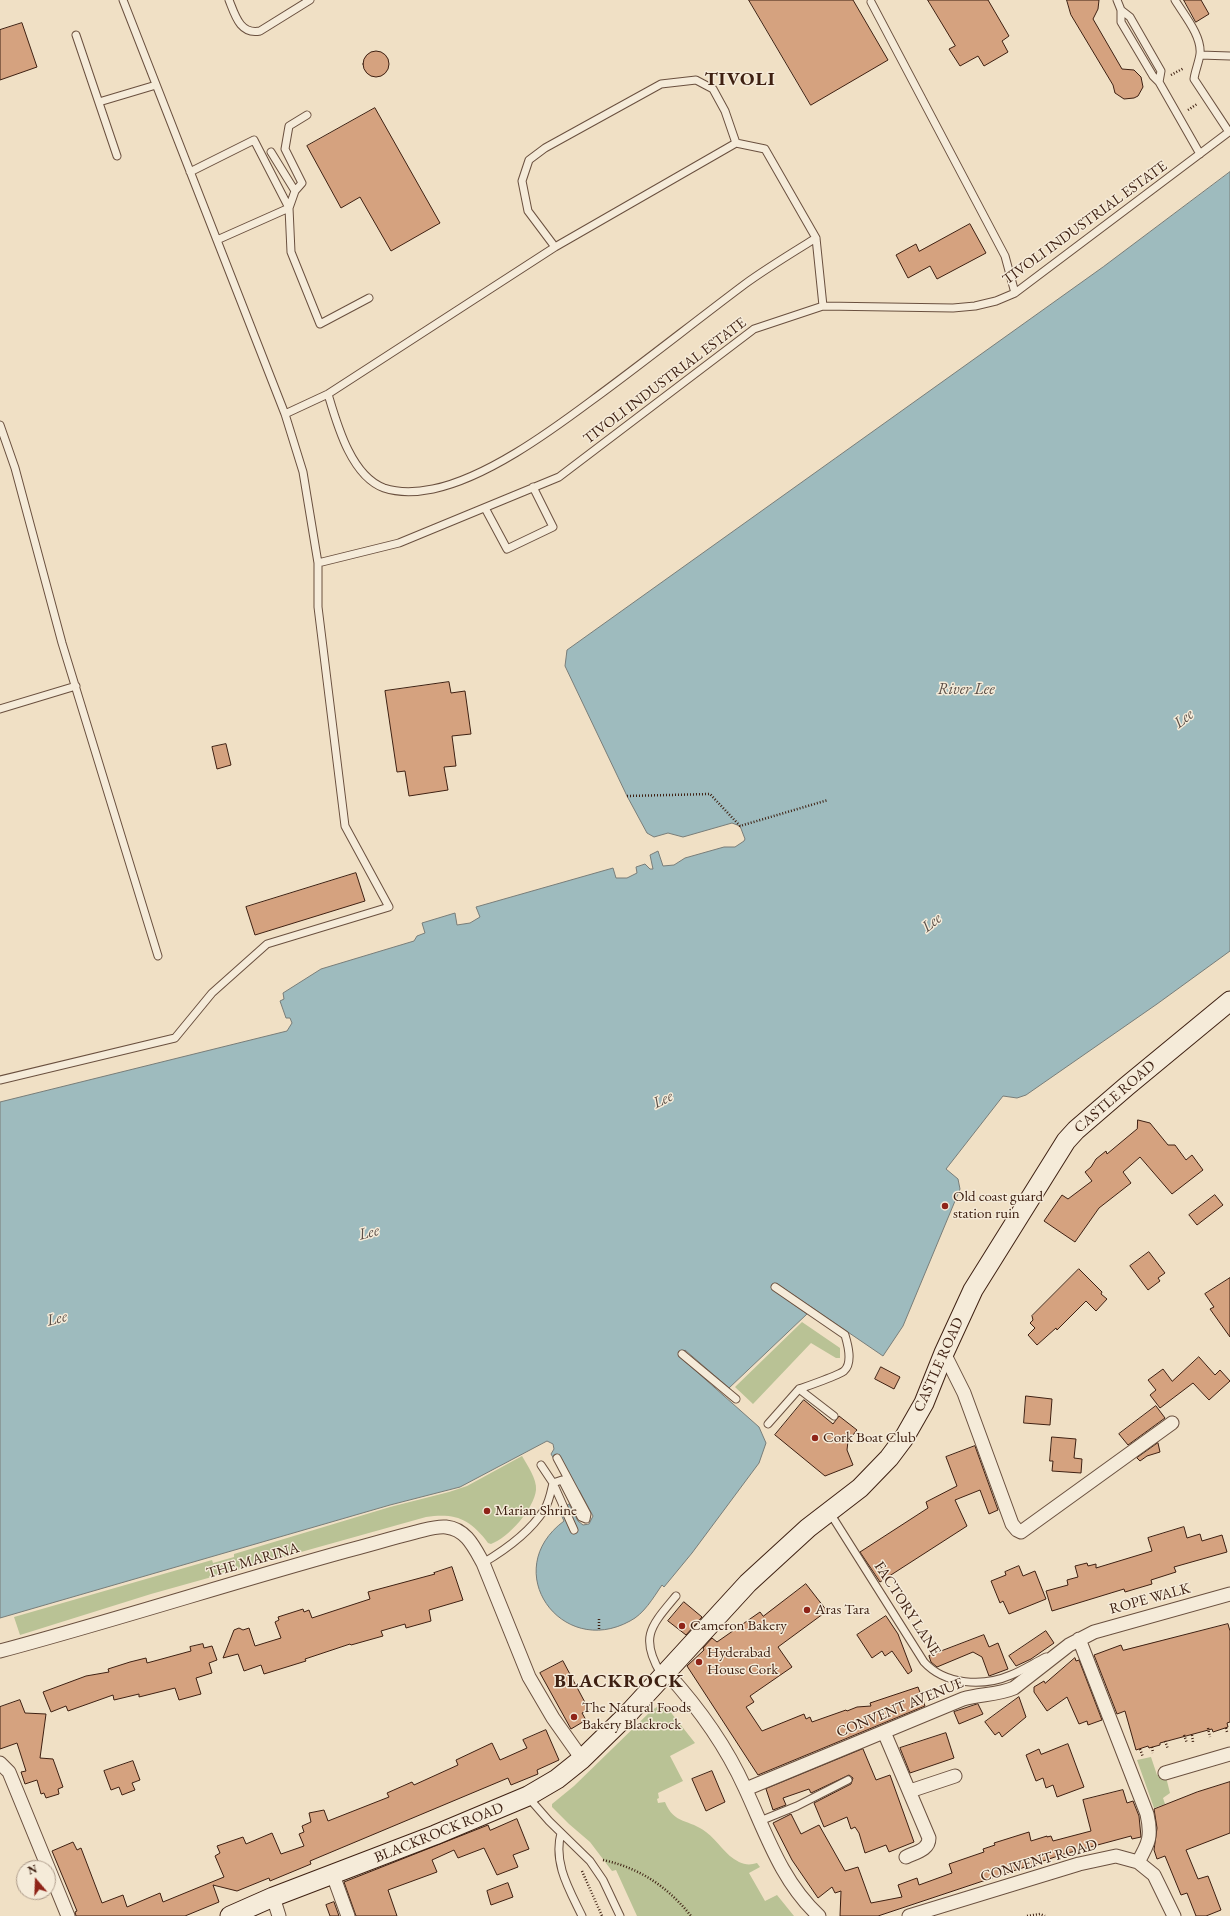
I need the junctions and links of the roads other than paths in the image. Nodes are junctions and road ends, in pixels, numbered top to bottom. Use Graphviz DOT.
graph roads {
  1 [pos="229,0"];
  2 [pos="310,0"];
  3 [pos="1117,0"];
  4 [pos="1175,0"];
  5 [pos="123,2"];
  6 [pos="870,2"];
  7 [pos="76,35"];
  8 [pos="1200,54"];
  9 [pos="1230,56"];
  10 [pos="156,85"];
  11 [pos="99,102"];
  12 [pos="307,115"];
  13 [pos="1230,132"];
  14 [pos="736,143"];
  15 [pos="271,152"];
  16 [pos="1200,154"];
  17 [pos="117,156"];
  18 [pos="190,172"];
  19 [pos="295,191"];
  20 [pos="289,208"];
  21 [pos="816,238"];
  22 [pos="217,240"];
  23 [pos="555,247"];
  24 [pos="1015,293"];
  25 [pos="369,298"];
  26 [pos="823,306"];
  27 [pos="328,394"];
  28 [pos="285,414"];
  29 [pos="0,425"];
  30 [pos="533,487"];
  31 [pos="485,508"];
  32 [pos="318,563"];
  33 [pos="76,686"];
  34 [pos="0,709"];
  35 [pos="158,956"];
  36 [pos="1230,1001"];
  37 [pos="0,1080"];
  38 [pos="775,1287"];
  39 [pos="944,1353"];
  40 [pos="682,1354"];
  41 [pos="800,1389"];
  42 [pos="736,1399"];
  43 [pos="834,1416"];
  44 [pos="1172,1423"];
  45 [pos="768,1424"];
  46 [pos="557,1458"];
  47 [pos="541,1465"];
  48 [pos="553,1484"];
  49 [pos="829,1511"];
  50 [pos="574,1530"];
  51 [pos="483,1563"];
  52 [pos="1230,1594"];
  53 [pos="676,1596"];
  54 [pos="1080,1639"];
  55 [pos="0,1651"];
  56 [pos="1056,1656"];
  57 [pos="665,1675"];
  58 [pos="627,1715"];
  59 [pos="884,1732"];
  60 [pos="1230,1754"];
  61 [pos="582,1759"];
  62 [pos="0,1763"];
  63 [pos="1165,1773"];
  64 [pos="955,1776"];
  65 [pos="848,1780"];
  66 [pos="746,1788"];
  67 [pos="910,1791"];
  68 [pos="528,1796"];
  69 [pos="760,1821"];
  70 [pos="561,1833"];
  71 [pos="906,1857"];
  72 [pos="1138,1862"];
  73 [pos="333,1875"];
  74 [pos="273,1897"];
  75 [pos="68,1916"];
  76 [pos="230,1916"];
  77 [pos="279,1916"];
  78 [pos="348,1916"];
  79 [pos="582,1916"];
  80 [pos="620,1916"];
  81 [pos="819,1916"];
  82 [pos="909,1916"];
  83 [pos="1174,1916"];
  1 -- 2 [label="lane"];
  3 -- 16 [label="lane"];
  4 -- 8 [label="lane"];
  5 -- 10 [label="lane"];
  6 -- 24 [label="lane"];
  7 -- 11 [label="lane"];
  8 -- 9 [label="lane"];
  8 -- 13 [label="lane"];
  10 -- 11 [label="lane"];
  10 -- 18 [label="lane"];
  11 -- 17 [label="lane"];
  12 -- 19 [label="lane"];
  13 -- 16 [label="lane, TIVOLI INDUSTRIAL ESTATE"];
  14 -- 21 [label="lane"];
  14 -- 23 [label="lane"];
  14 -- 23 [label="lane"];
  15 -- 19 [label="lane"];
  16 -- 24 [label="lane, TIVOLI INDUSTRIAL ESTATE"];
  18 -- 20 [label="lane"];
  18 -- 22 [label="lane"];
  19 -- 20 [label="lane"];
  20 -- 22 [label="lane"];
  20 -- 25 [label="lane"];
  21 -- 26 [label="lane"];
  21 -- 27 [label="lane"];
  22 -- 28 [label="lane"];
  23 -- 27 [label="lane"];
  24 -- 26 [label="lane, TIVOLI INDUSTRIAL ESTATE"];
  26 -- 30 [label="lane, TIVOLI INDUSTRIAL ESTATE"];
  27 -- 28 [label="lane"];
  28 -- 32 [label="lane"];
  29 -- 33 [label="lane"];
  30 -- 31 [label="lane, TIVOLI INDUSTRIAL ESTATE"];
  30 -- 31 [label="lane"];
  31 -- 32 [label="lane, TIVOLI INDUSTRIAL ESTATE"];
  32 -- 37 [label="lane"];
  33 -- 34 [label="lane"];
  33 -- 35 [label="lane"];
  36 -- 39 [label="main road, CASTLE ROAD"];
  38 -- 41 [label="lane"];
  39 -- 44 [label="street"];
  39 -- 49 [label="main road, CASTLE ROAD"];
  40 -- 42 [label="lane"];
  41 -- 43 [label="lane"];
  41 -- 45 [label="lane"];
  46 -- 48 [label="lane"];
  47 -- 48 [label="lane"];
  48 -- 50 [label="lane"];
  48 -- 51 [label="lane"];
  49 -- 56 [label="lane, FACTORY LANE"];
  49 -- 57 [label="main road, CASTLE ROAD"];
  51 -- 55 [label="street, THE MARINA"];
  51 -- 61 [label="street, THE MARINA"];
  52 -- 54 [label="street, ROPE WALK"];
  53 -- 57 [label="lane"];
  54 -- 56 [label="street, CONVENT AVENUE"];
  54 -- 72 [label="street"];
  56 -- 59 [label="street, CONVENT AVENUE"];
  57 -- 58 [label="main road, CASTLE ROAD"];
  57 -- 66 [label="street"];
  58 -- 61 [label="main road, BLACKROCK ROAD"];
  59 -- 66 [label="street, CONVENT AVENUE"];
  59 -- 67 [label="street"];
  60 -- 63 [label="street"];
  61 -- 68 [label="main road, BLACKROCK ROAD"];
  62 -- 75 [label="street"];
  64 -- 67 [label="street"];
  65 -- 69 [label="lane"];
  66 -- 69 [label="street"];
  67 -- 71 [label="street"];
  68 -- 70 [label="lane"];
  68 -- 73 [label="main road, BLACKROCK ROAD"];
  69 -- 81 [label="street"];
  70 -- 79 [label="lane"];
  70 -- 80 [label="lane"];
  72 -- 82 [label="street, CONVENT ROAD"];
  72 -- 83 [label="street, CONVENT ROAD"];
  73 -- 74 [label="main road, BLACKROCK ROAD"];
  73 -- 78 [label="street"];
  74 -- 76 [label="main road, BLACKROCK ROAD"];
  74 -- 77 [label="street"];
}
